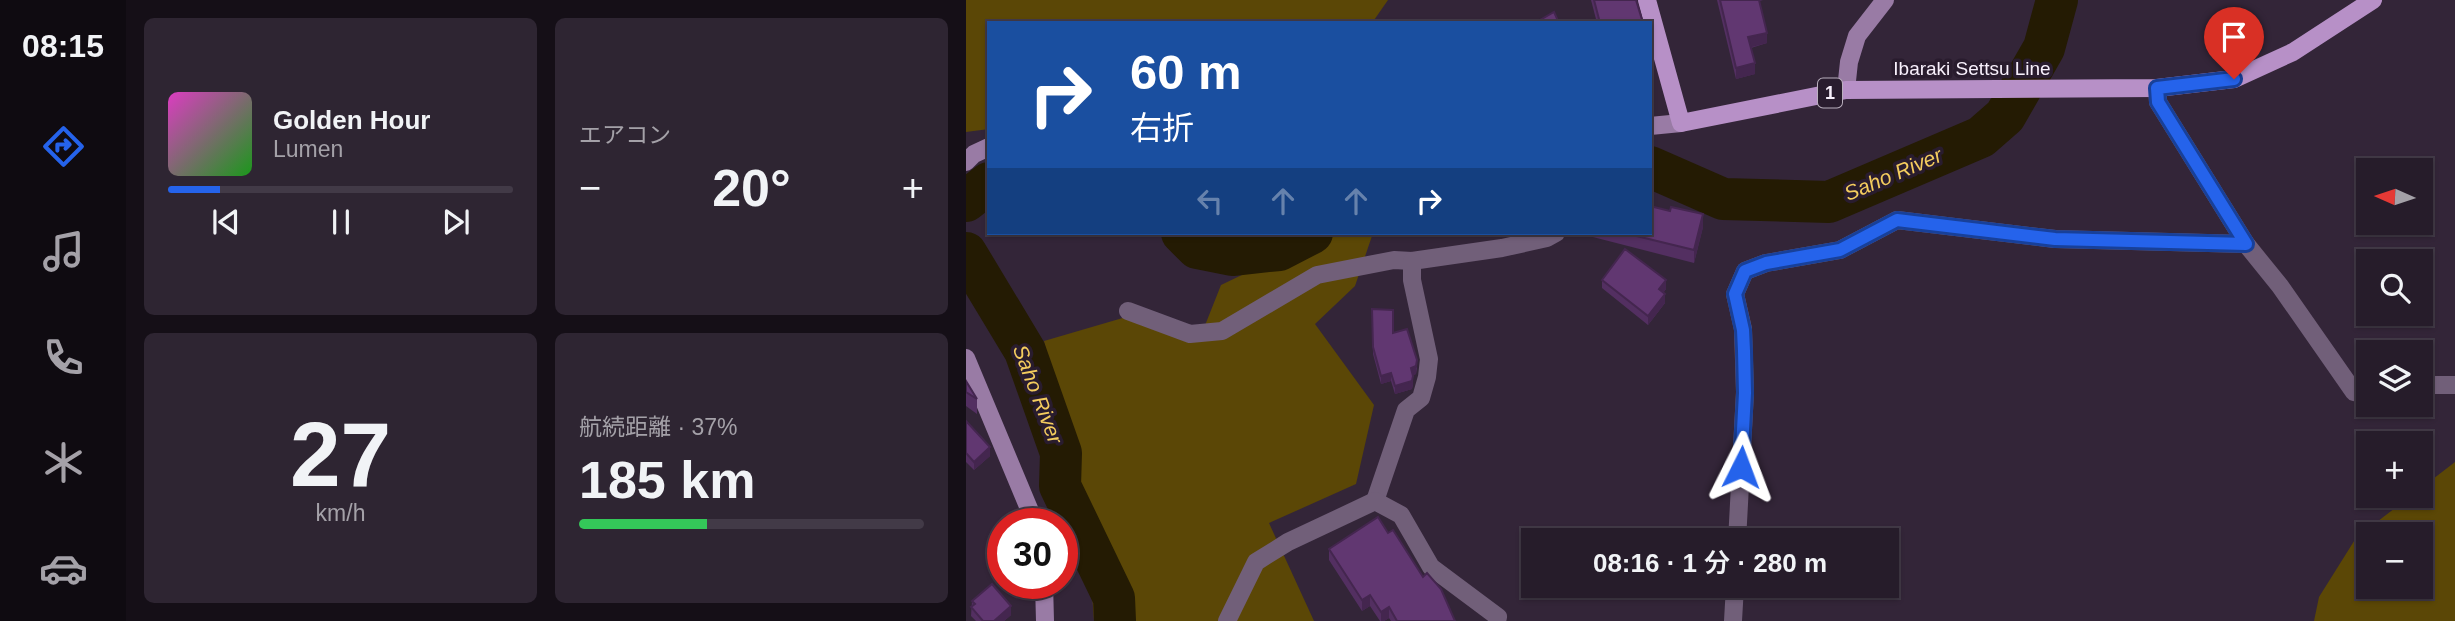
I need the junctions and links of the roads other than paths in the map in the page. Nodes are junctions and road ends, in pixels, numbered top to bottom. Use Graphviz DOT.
graph roads {
  1 [pos="1647,0"];
  2 [pos="1885,0"];
  3 [pos="2373,0"];
  4 [pos="2157,88"];
  5 [pos="1846,90"];
  6 [pos="1681,123"];
  7 [pos="1652,126"];
  8 [pos="987,148"];
  9 [pos="966,162"];
  10 [pos="1552,235"];
  11 [pos="2246,244"];
  12 [pos="1412,261"];
  13 [pos="1128,311"];
  14 [pos="966,358"];
  15 [pos="2433,385"];
  16 [pos="2455,385"];
  17 [pos="2356,392"];
  18 [pos="1375,501"];
  19 [pos="1029,508"];
  20 [pos="1738,528"];
  21 [pos="1734,598"];
  22 [pos="1044,599"];
  23 [pos="1045,621"];
  24 [pos="1227,621"];
  25 [pos="1497,621"];
  26 [pos="1733,621"];
  1 -- 6 [label="main road"];
  2 -- 5 [label="main road"];
  3 -- 4 [label="main road, Ibaraki Settsu Line / 1"];
  4 -- 5 [label="main road, Ibaraki Settsu Line / 1"];
  4 -- 11 [label="street"];
  5 -- 6 [label="main road, Ibaraki Settsu Line / 1"];
  6 -- 7 [label="main road"];
  8 -- 9 [label="main road"];
  10 -- 12 [label="street"];
  11 -- 17 [label="street"];
  11 -- 20 [label="street"];
  12 -- 13 [label="street"];
  12 -- 18 [label="street"];
  14 -- 19 [label="main road"];
  15 -- 16 [label="street"];
  18 -- 24 [label="street"];
  18 -- 25 [label="street"];
  21 -- 26 [label="street"];
  22 -- 23 [label="main road"];
}
